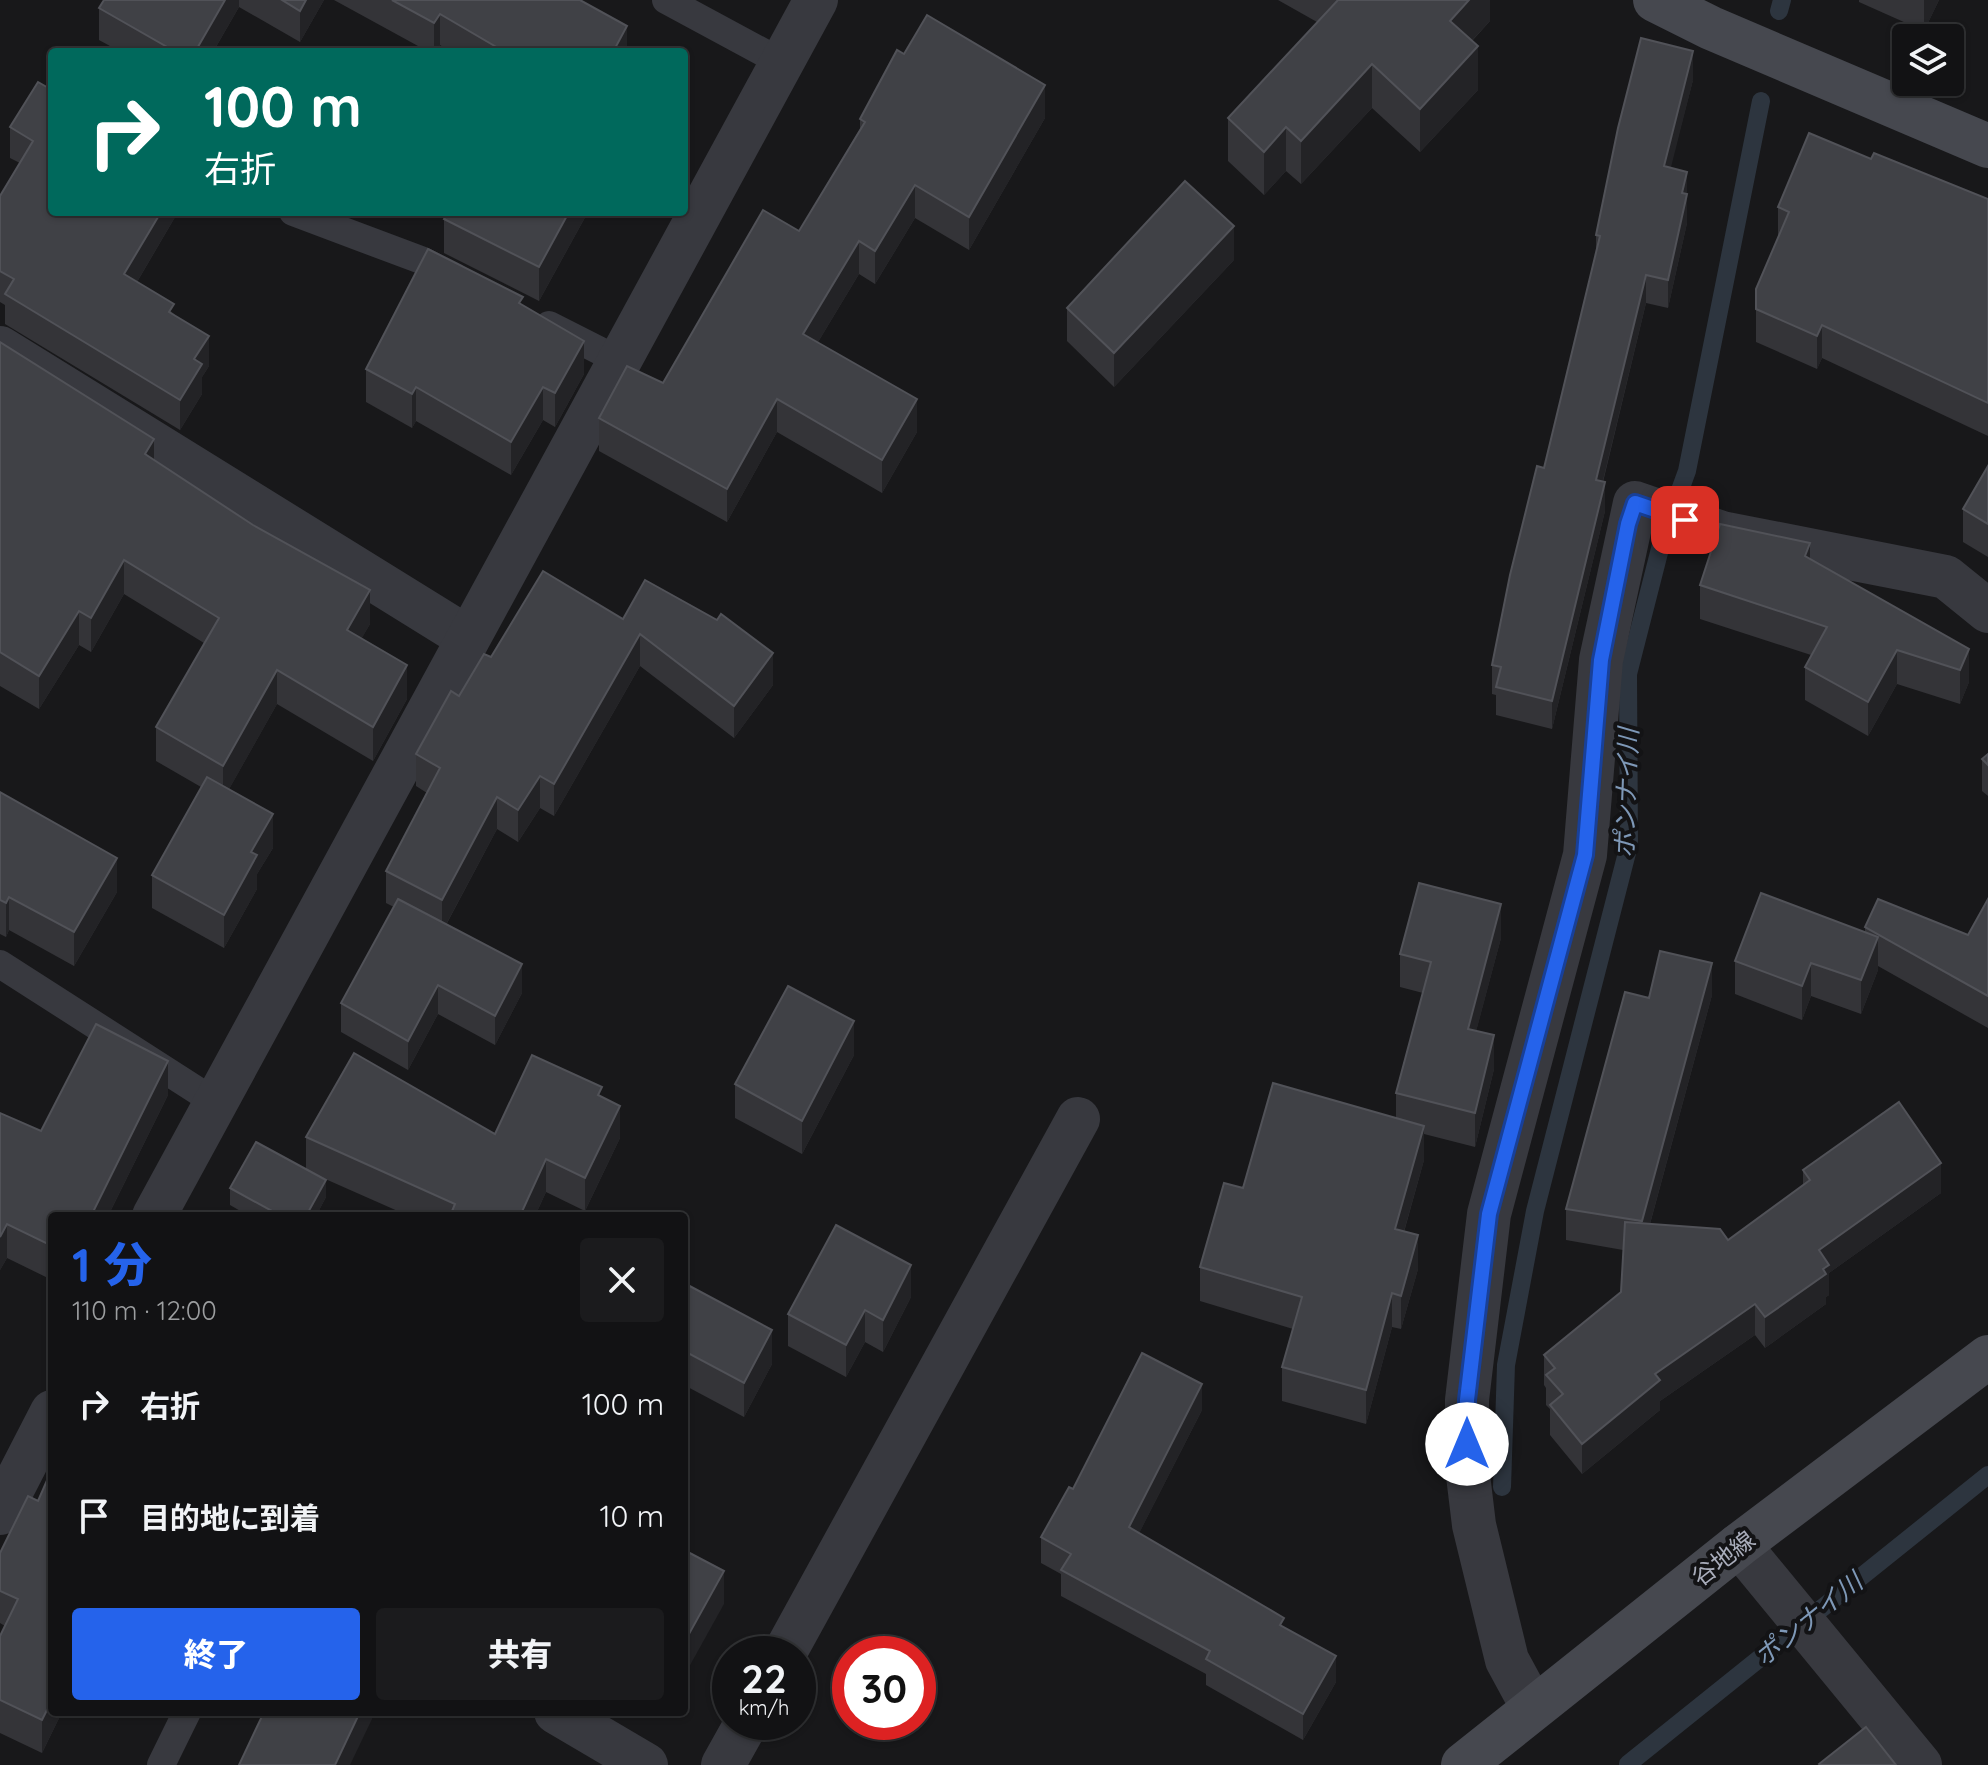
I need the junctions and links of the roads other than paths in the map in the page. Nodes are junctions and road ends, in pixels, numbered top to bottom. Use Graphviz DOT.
graph roads {
  1 [pos="666,0"];
  2 [pos="816,0"];
  3 [pos="1655,0"];
  4 [pos="781,62"];
  5 [pos="1985,138"];
  6 [pos="304,216"];
  7 [pos="478,289"];
  8 [pos="521,310"];
  9 [pos="0,348"];
  10 [pos="620,361"];
  11 [pos="1988,611"];
  12 [pos="468,638"];
  13 [pos="0,964"];
  14 [pos="215,1102"];
  15 [pos="1078,1119"];
  16 [pos="156,1212"];
  17 [pos="1988,1357"];
  18 [pos="48,1420"];
  19 [pos="0,1513"];
  20 [pos="1739,1545"];
  21 [pos="794,1636"];
  22 [pos="1533,1708"];
  23 [pos="185,1716"];
  24 [pos="563,1716"];
  25 [pos="737,1740"];
  26 [pos="161,1765"];
  27 [pos="646,1765"];
  28 [pos="723,1765"];
  29 [pos="1463,1765"];
  30 [pos="1920,1765"];
  1 -- 4 [label="lane"];
  2 -- 4 [label="street"];
  3 -- 5 [label="street"];
  4 -- 10 [label="street"];
  6 -- 7 [label="lane"];
  8 -- 10 [label="lane"];
  9 -- 12 [label="street"];
  10 -- 12 [label="street"];
  11 -- 22 [label="street"];
  12 -- 14 [label="street"];
  13 -- 14 [label="lane"];
  14 -- 16 [label="street"];
  15 -- 21 [label="street"];
  17 -- 20 [label="street, 谷地線"];
  18 -- 19 [label="street"];
  20 -- 22 [label="street, 谷地線"];
  20 -- 30 [label="street"];
  22 -- 29 [label="street, 谷地線"];
  23 -- 26 [label="lane"];
  24 -- 27 [label="street"];
  25 -- 28 [label="street"];
}
